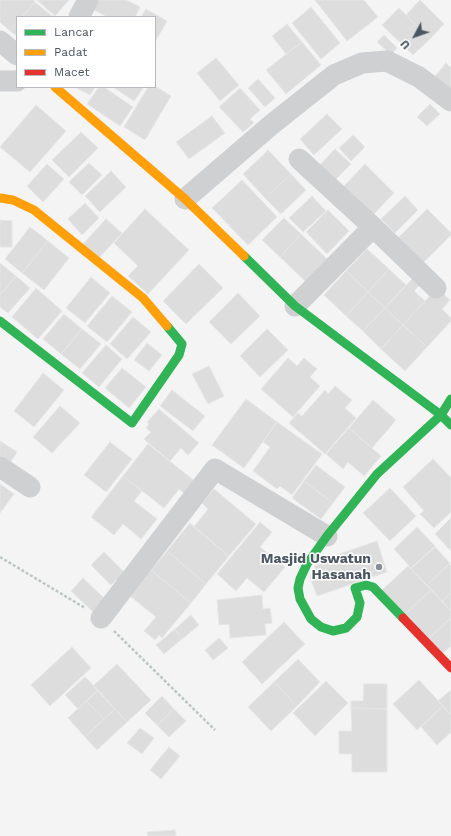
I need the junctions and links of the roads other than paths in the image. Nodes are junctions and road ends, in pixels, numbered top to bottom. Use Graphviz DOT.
graph roads {
  1 [pos="88,0"];
  2 [pos="80,16"];
  3 [pos="0,41"];
  4 [pos="16,54"];
  5 [pos="0,81"];
  6 [pos="16,81"];
  7 [pos="56,88"];
  8 [pos="451,101"];
  9 [pos="299,159"];
  10 [pos="0,198"];
  11 [pos="185,199"];
  12 [pos="373,227"];
  13 [pos="436,288"];
  14 [pos="295,306"];
  15 [pos="0,321"];
  16 [pos="451,398"];
  17 [pos="441,415"];
  18 [pos="451,425"];
  19 [pos="0,466"];
  20 [pos="30,486"];
  21 [pos="327,536"];
  22 [pos="101,618"];
  23 [pos="451,668"];
  1 -- 2 [label="street"];
  3 -- 4 [label="street"];
  5 -- 6 [label="street"];
  7 -- 11 [label="street"];
  8 -- 11 [label="street"];
  9 -- 12 [label="street"];
  10 -- 15 [label="street"];
  11 -- 14 [label="street"];
  12 -- 13 [label="street"];
  12 -- 14 [label="street"];
  14 -- 17 [label="street"];
  16 -- 17 [label="street"];
  17 -- 18 [label="street"];
  17 -- 21 [label="street"];
  19 -- 20 [label="street"];
  21 -- 22 [label="street"];
  21 -- 23 [label="street"];
}
